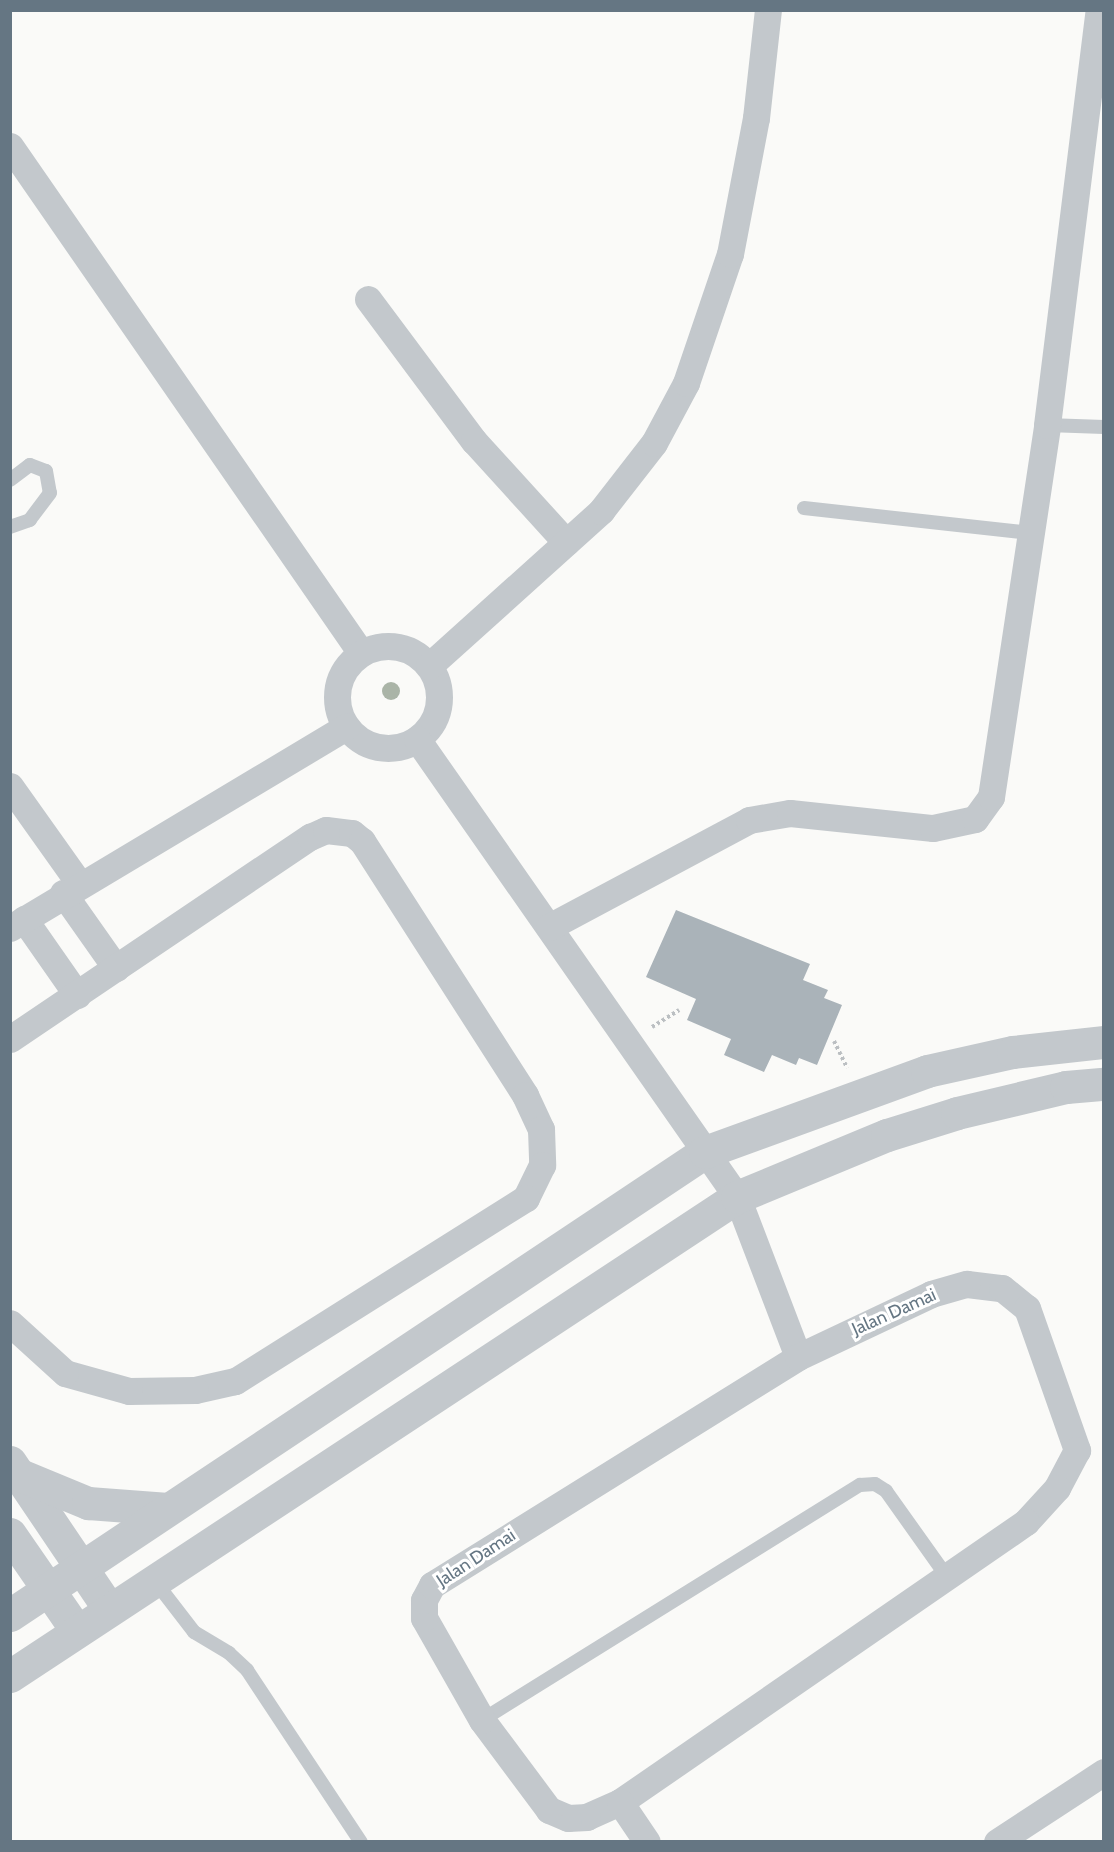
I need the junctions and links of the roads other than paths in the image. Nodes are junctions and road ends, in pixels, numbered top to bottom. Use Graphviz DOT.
graph roads {
  1 [pos="768,10"];
  2 [pos="1099,10"];
  3 [pos="10,146"];
  4 [pos="368,299"];
  5 [pos="1047,425"];
  6 [pos="1104,427"];
  7 [pos="10,480"];
  8 [pos="804,508"];
  9 [pos="10,527"];
  10 [pos="1029,533"];
  11 [pos="566,542"];
  12 [pos="361,653"];
  13 [pos="429,666"];
  14 [pos="346,727"];
  15 [pos="417,739"];
  16 [pos="10,786"];
  17 [pos="71,888"];
  18 [pos="17,923"];
  19 [pos="549,927"];
  20 [pos="116,968"];
  21 [pos="77,995"];
  22 [pos="10,1039"];
  23 [pos="1104,1042"];
  24 [pos="1104,1084"];
  25 [pos="705,1152"];
  26 [pos="736,1197"];
  27 [pos="10,1323"];
  28 [pos="798,1357"];
  29 [pos="14,1468"];
  30 [pos="168,1509"];
  31 [pos="10,1534"];
  32 [pos="82,1568"];
  33 [pos="945,1574"];
  34 [pos="154,1580"];
  35 [pos="48,1590"];
  36 [pos="109,1609"];
  37 [pos="10,1615"];
  38 [pos="77,1631"];
  39 [pos="10,1677"];
  40 [pos="482,1720"];
  41 [pos="1104,1772"];
  42 [pos="620,1802"];
  43 [pos="361,1842"];
  44 [pos="647,1842"];
  45 [pos="997,1842"];
  1 -- 11 [label="street"];
  2 -- 5 [label="street"];
  3 -- 12 [label="street"];
  4 -- 11 [label="street"];
  5 -- 6 [label="lane"];
  5 -- 10 [label="street"];
  7 -- 9 [label="lane"];
  8 -- 10 [label="lane"];
  10 -- 19 [label="street"];
  11 -- 13 [label="street"];
  12 -- 13 [label="street"];
  12 -- 14 [label="street"];
  13 -- 15 [label="street"];
  14 -- 15 [label="street"];
  14 -- 17 [label="street"];
  15 -- 19 [label="street"];
  16 -- 17 [label="street"];
  17 -- 18 [label="street"];
  17 -- 20 [label="street"];
  18 -- 21 [label="street"];
  19 -- 25 [label="street"];
  20 -- 21 [label="street"];
  20 -- 27 [label="street"];
  21 -- 22 [label="street"];
  23 -- 25 [label="street"];
  24 -- 26 [label="street"];
  25 -- 26 [label="street"];
  25 -- 30 [label="street"];
  26 -- 28 [label="street"];
  26 -- 34 [label="street"];
  28 -- 33 [label="street, Jalan Damai"];
  28 -- 40 [label="street, Jalan Damai"];
  29 -- 30 [label="street"];
  29 -- 32 [label="street"];
  30 -- 32 [label="street"];
  31 -- 35 [label="street"];
  32 -- 35 [label="street"];
  32 -- 36 [label="street"];
  33 -- 40 [label="lane"];
  33 -- 42 [label="street, Jalan Damai"];
  34 -- 36 [label="street"];
  34 -- 43 [label="lane"];
  35 -- 37 [label="street"];
  35 -- 38 [label="street"];
  36 -- 38 [label="street"];
  38 -- 39 [label="street"];
  40 -- 42 [label="street, Jalan Damai"];
  41 -- 45 [label="street"];
  42 -- 44 [label="street"];
}
